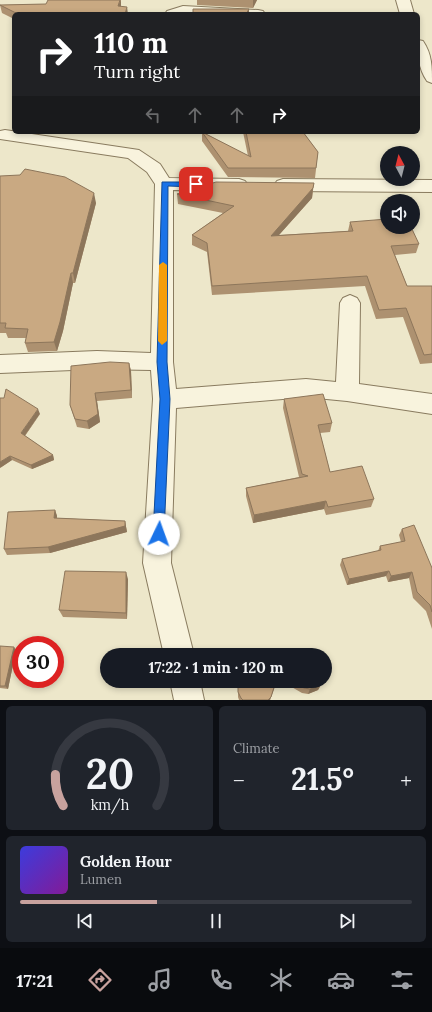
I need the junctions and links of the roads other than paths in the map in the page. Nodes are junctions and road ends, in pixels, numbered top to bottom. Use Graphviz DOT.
graph roads {
  1 [pos="403,0"];
  2 [pos="178,12"];
  3 [pos="220,12"];
  4 [pos="406,12"];
  5 [pos="420,49"];
  6 [pos="432,78"];
  7 [pos="2,137"];
  8 [pos="84,138"];
  9 [pos="164,184"];
  10 [pos="432,186"];
  11 [pos="350,303"];
  12 [pos="162,362"];
  13 [pos="0,364"];
  14 [pos="347,392"];
  15 [pos="165,399"];
  16 [pos="432,404"];
  17 [pos="177,648"];
  18 [pos="186,688"];
  19 [pos="189,700"];
  1 -- 4 [label="street"];
  2 -- 3 [label="street"];
  5 -- 6 [label="street"];
  7 -- 8 [label="street"];
  8 -- 9 [label="street"];
  9 -- 10 [label="street"];
  9 -- 12 [label="street"];
  11 -- 14 [label="street"];
  12 -- 13 [label="street"];
  12 -- 15 [label="street"];
  14 -- 15 [label="street"];
  14 -- 16 [label="street"];
  15 -- 17 [label="street"];
  18 -- 19 [label="street"];
}
